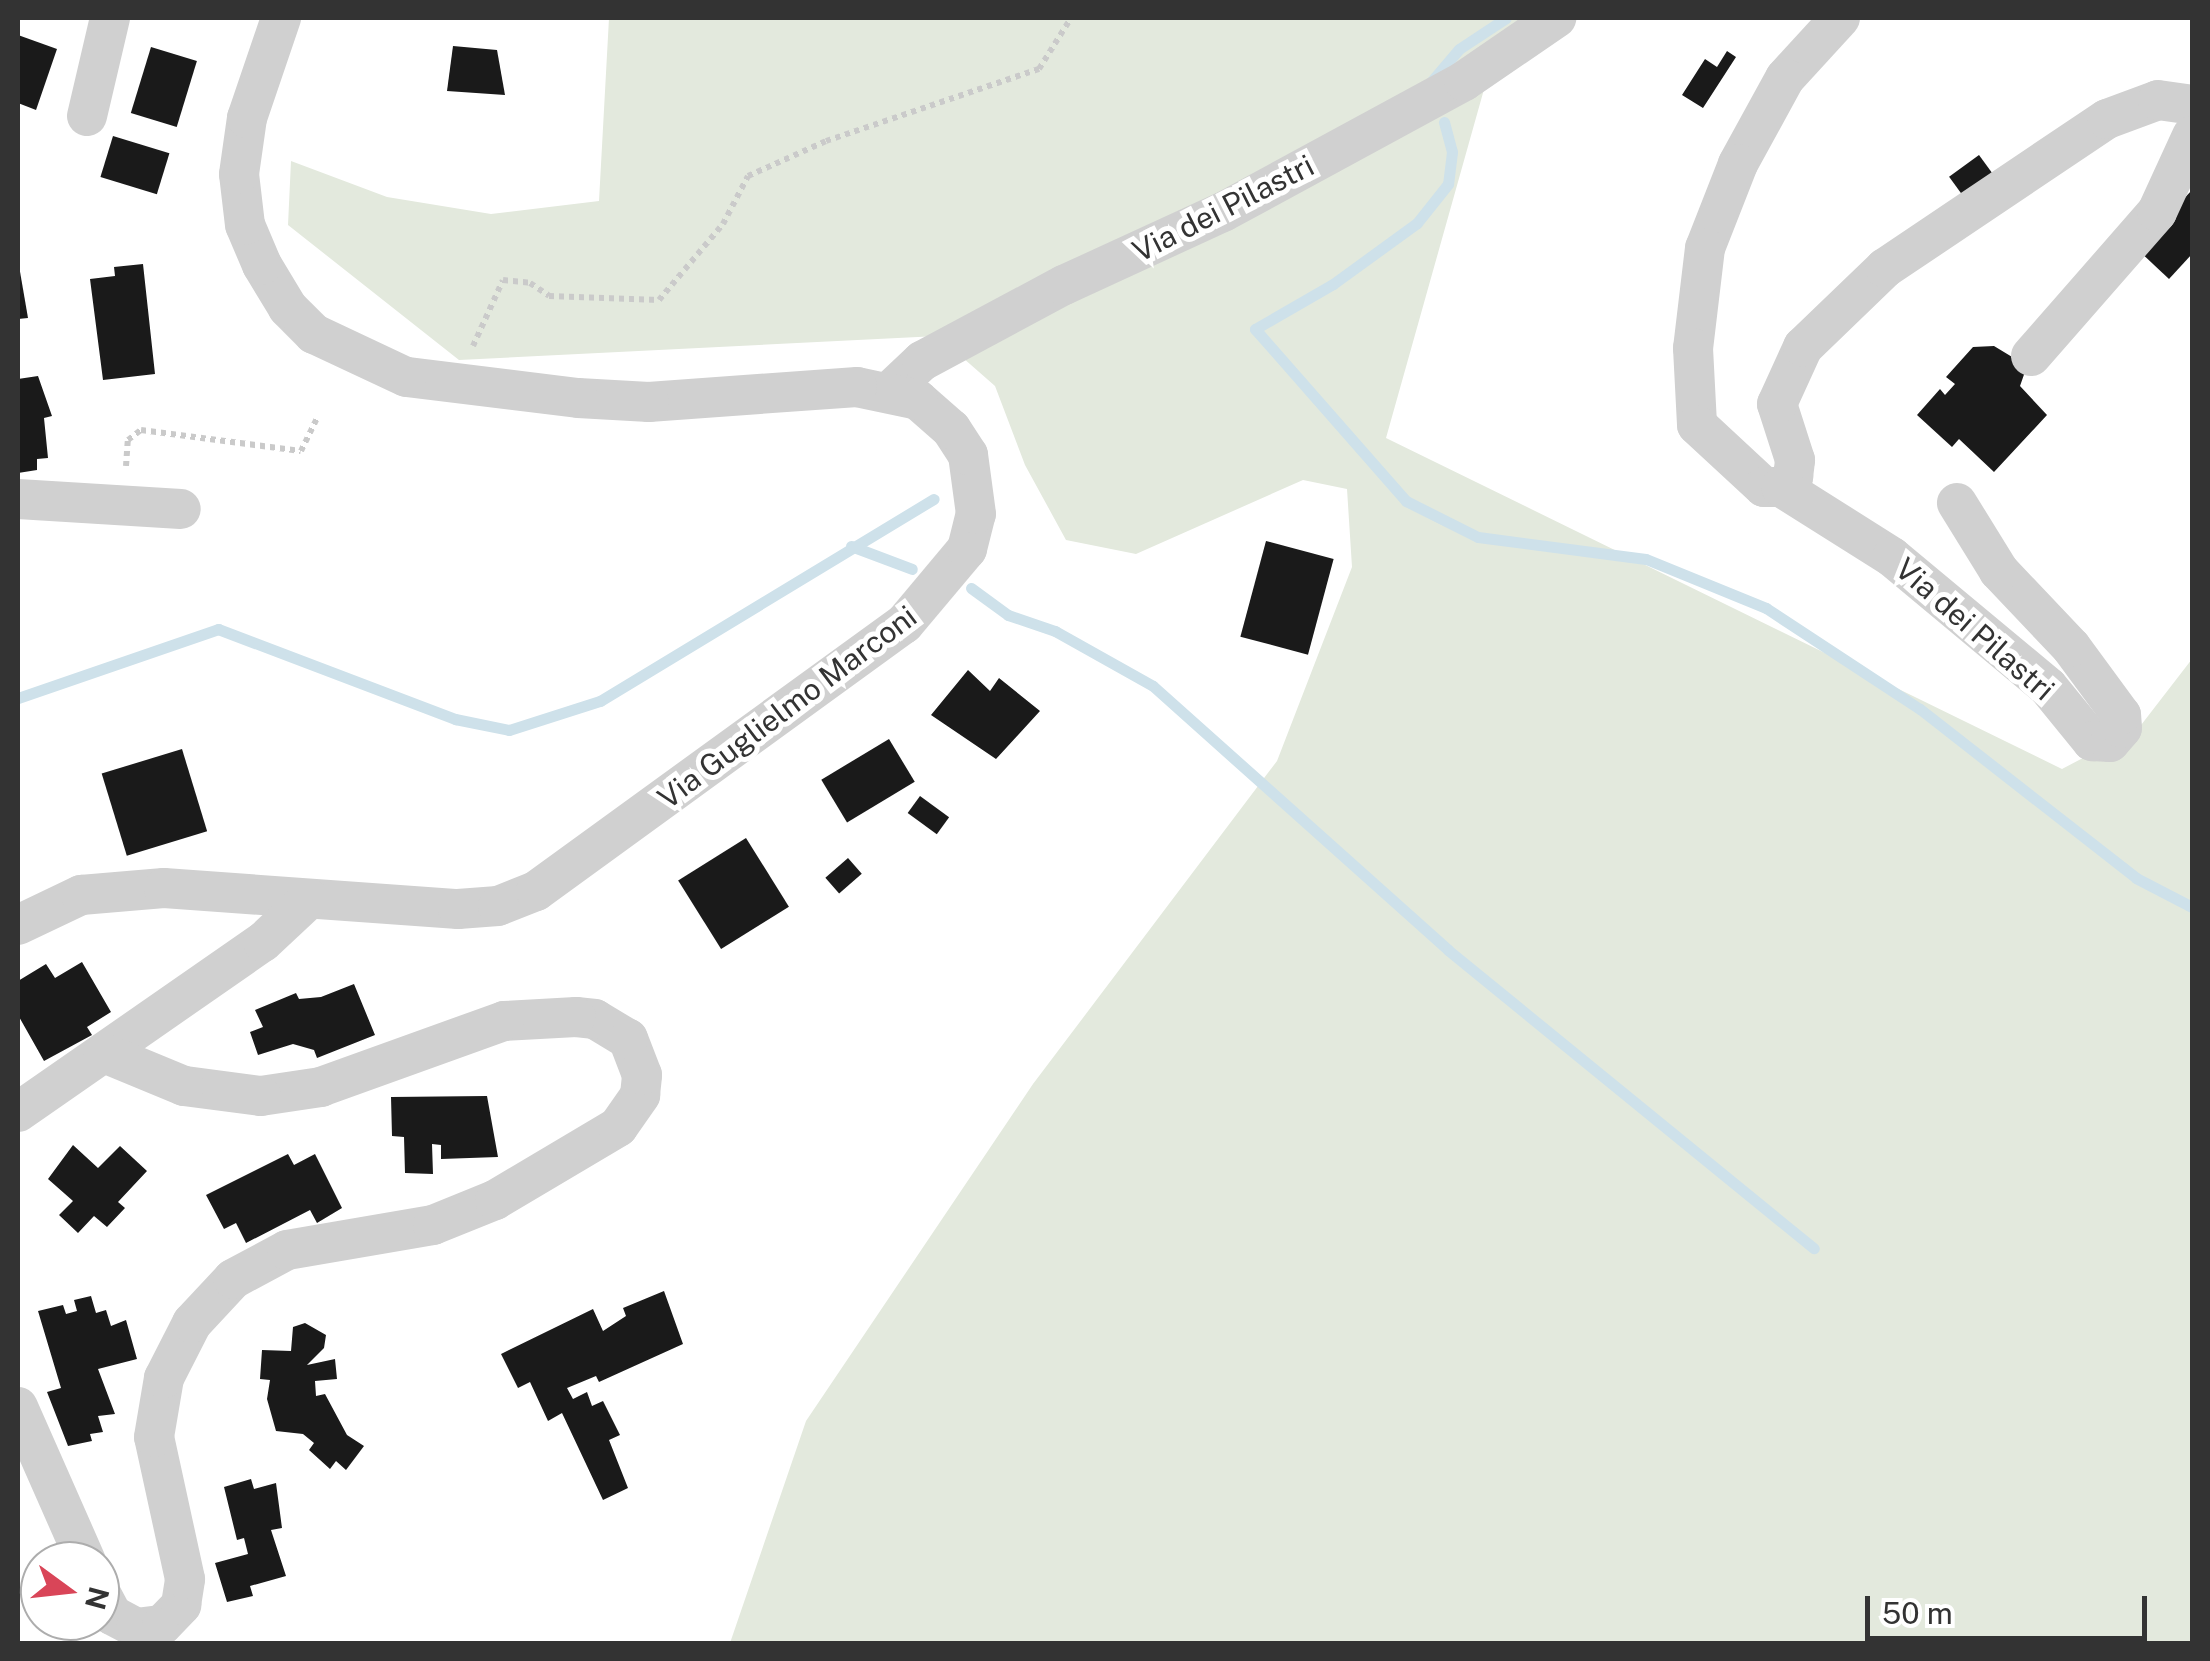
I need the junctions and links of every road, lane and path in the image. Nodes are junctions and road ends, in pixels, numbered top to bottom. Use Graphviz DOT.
graph roads {
  1 [pos="110,18"];
  2 [pos="281,18"];
  3 [pos="1071,18"];
  4 [pos="1556,18"];
  5 [pos="1840,18"];
  6 [pos="2192,105"];
  7 [pos="87,116"];
  8 [pos="2192,136"];
  9 [pos="2031,356"];
  10 [pos="474,384"];
  11 [pos="888,393"];
  12 [pos="318,418"];
  13 [pos="130,474"];
  14 [pos="1780,488"];
  15 [pos="18,498"];
  16 [pos="1957,503"];
  17 [pos="181,510"];
  18 [pos="309,899"];
  19 [pos="18,925"];
  20 [pos="104,1053"];
  21 [pos="18,1112"];
  22 [pos="18,1406"];
  23 [pos="77,1541"];
  24 [pos="120,1619"];
  1 -- 7 [label="street"];
  2 -- 10 [label="street, Via Guglielmo Marconi"];
  3 -- 10 [label="path"];
  4 -- 11 [label="street, Via dei Pilastri"];
  5 -- 14 [label="street, Via dei Pilastri"];
  6 -- 14 [label="street"];
  8 -- 9 [label="street"];
  10 -- 11 [label="street, Via Guglielmo Marconi"];
  11 -- 18 [label="street, Via Guglielmo Marconi"];
  12 -- 13 [label="path"];
  14 -- 16 [label="street, Via dei Pilastri"];
  15 -- 17 [label="street"];
  18 -- 19 [label="street, Via Guglielmo Marconi"];
  18 -- 20 [label="street"];
  20 -- 21 [label="street"];
  20 -- 24 [label="street"];
  22 -- 23 [label="street"];
}
